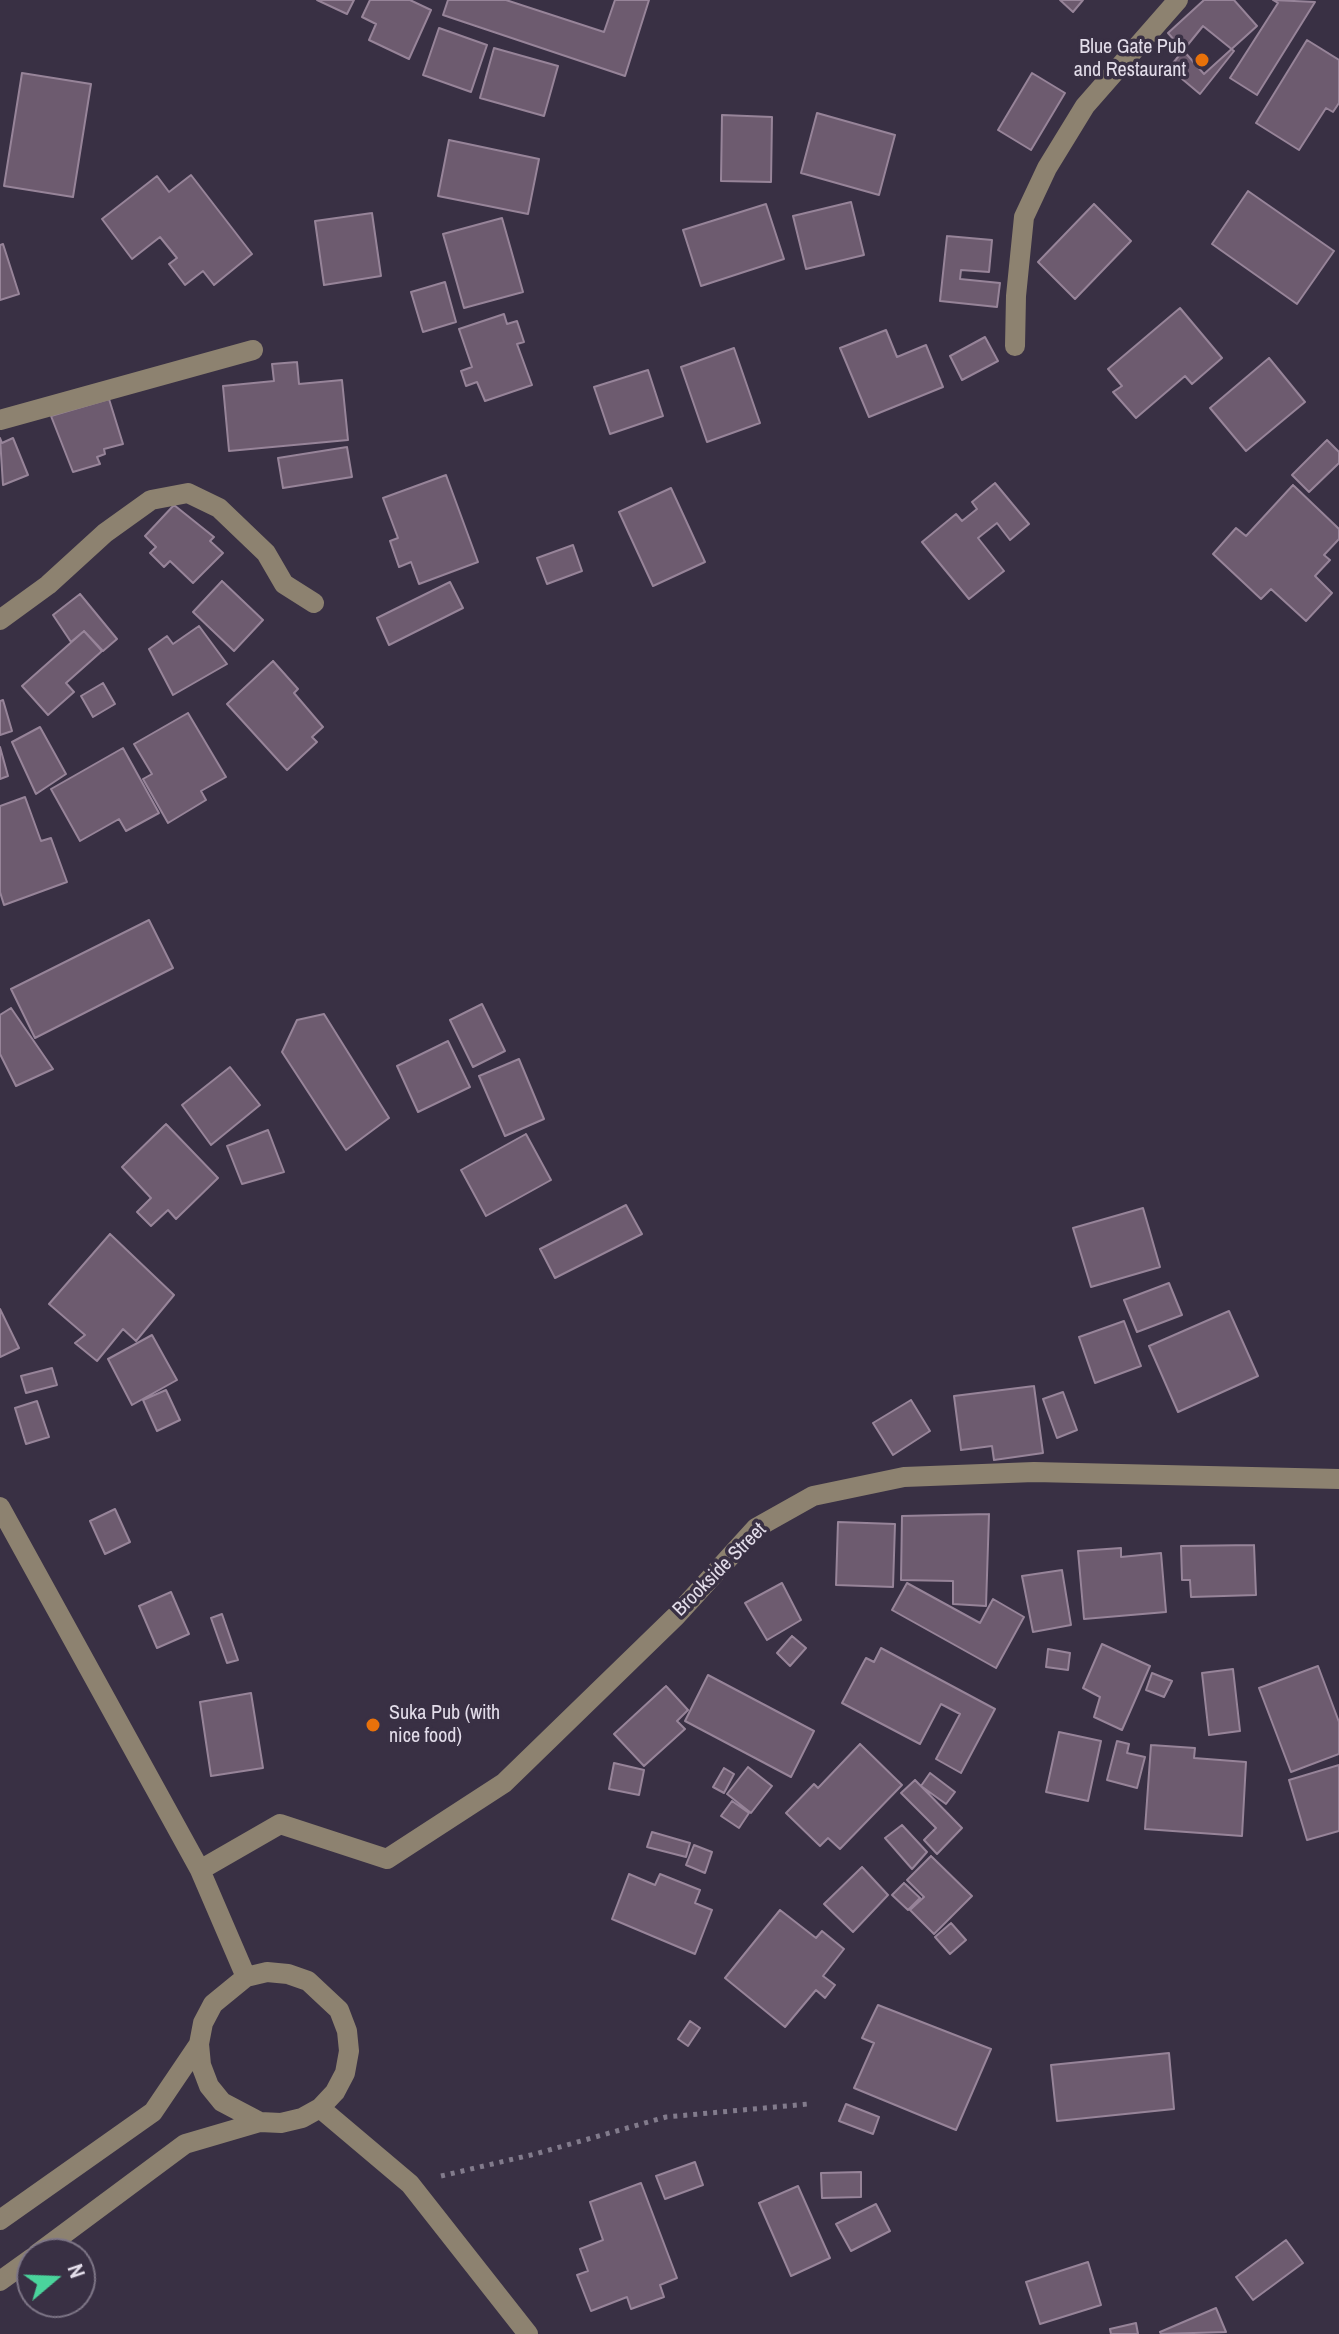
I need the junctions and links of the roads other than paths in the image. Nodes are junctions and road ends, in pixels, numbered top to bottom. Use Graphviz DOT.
graph roads {
  1 [pos="1178,0"];
  2 [pos="1015,346"];
  3 [pos="253,350"];
  4 [pos="0,420"];
  5 [pos="314,603"];
  6 [pos="0,620"];
  7 [pos="1339,1479"];
  8 [pos="0,1507"];
  9 [pos="200,1870"];
  10 [pos="246,1977"];
  11 [pos="199,2044"];
  12 [pos="320,2108"];
  13 [pos="260,2122"];
  14 [pos="0,2220"];
  15 [pos="59,2238"];
  16 [pos="528,2334"];
  1 -- 2 [label="street"];
  3 -- 4 [label="street"];
  5 -- 6 [label="street"];
  7 -- 9 [label="street, Brookside Street"];
  8 -- 9 [label="street"];
  9 -- 10 [label="street"];
  10 -- 11 [label="street"];
  10 -- 12 [label="street"];
  11 -- 13 [label="street"];
  11 -- 14 [label="street"];
  12 -- 13 [label="street"];
  12 -- 16 [label="street"];
  13 -- 15 [label="street"];
}
